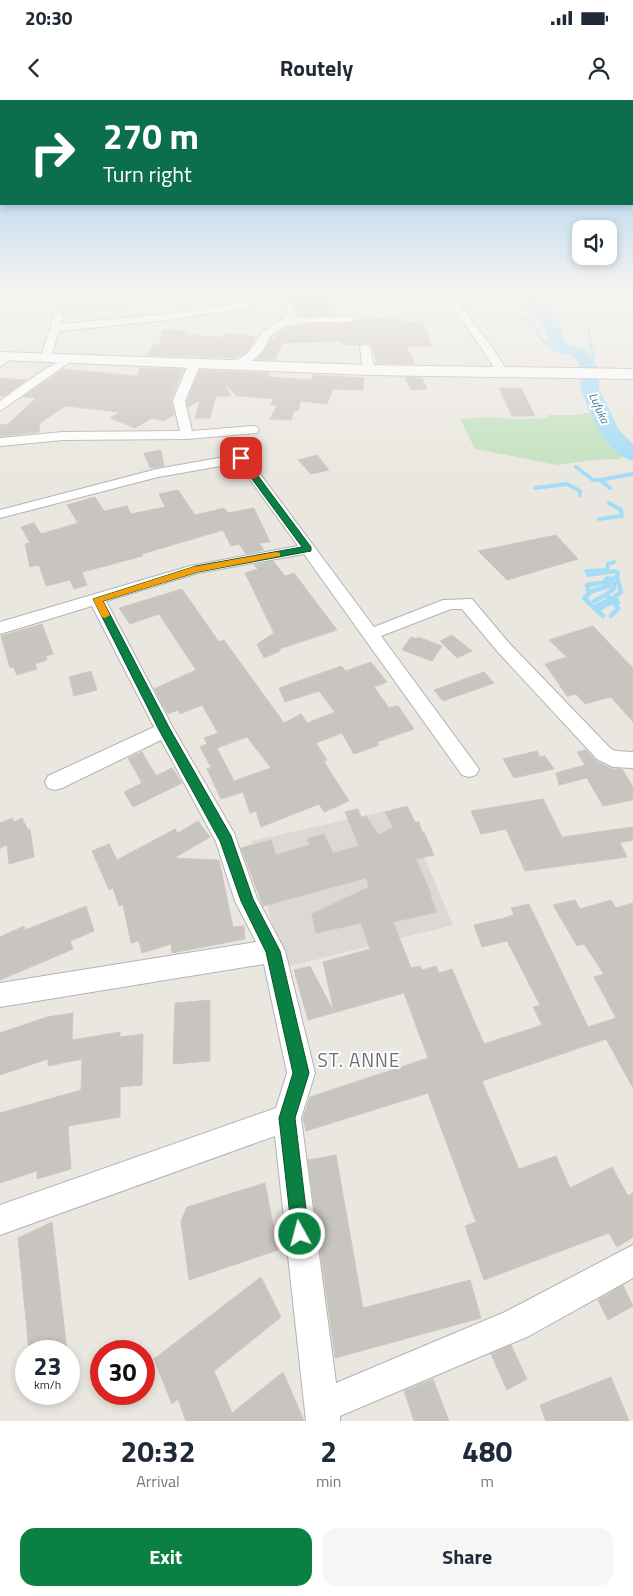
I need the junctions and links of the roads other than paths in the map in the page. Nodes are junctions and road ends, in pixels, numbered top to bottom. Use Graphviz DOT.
graph roads {
  1 [pos="47,354"];
  2 [pos="252,354"];
  3 [pos="366,354"];
  4 [pos="491,354"];
  5 [pos="46,357"];
  6 [pos="69,358"];
  7 [pos="3,359"];
  8 [pos="195,363"];
  9 [pos="237,365"];
  10 [pos="368,370"];
  11 [pos="502,372"];
  12 [pos="633,374"];
  13 [pos="0,407"];
  14 [pos="253,430"];
  15 [pos="187,435"];
  16 [pos="0,442"];
  17 [pos="0,514"];
  18 [pos="308,549"];
  19 [pos="97,599"];
  20 [pos="0,628"];
  21 [pos="371,634"];
  22 [pos="165,730"];
  23 [pos="633,760"];
  24 [pos="469,769"];
  25 [pos="55,782"];
  26 [pos="273,951"];
  27 [pos="0,995"];
  28 [pos="287,1118"];
  29 [pos="0,1220"];
  30 [pos="633,1261"];
  31 [pos="321,1414"];
  1 -- 5 [label="street"];
  2 -- 9 [label="street"];
  3 -- 10 [label="street"];
  4 -- 11 [label="street"];
  5 -- 6 [label="street"];
  5 -- 7 [label="street"];
  6 -- 8 [label="street"];
  6 -- 13 [label="street"];
  8 -- 9 [label="street"];
  8 -- 15 [label="street"];
  9 -- 10 [label="street"];
  10 -- 11 [label="street"];
  11 -- 12 [label="street"];
  14 -- 15 [label="street"];
  15 -- 16 [label="street"];
  17 -- 18 [label="street"];
  18 -- 19 [label="street"];
  18 -- 21 [label="street"];
  19 -- 20 [label="street"];
  19 -- 22 [label="street"];
  21 -- 23 [label="street"];
  21 -- 24 [label="street"];
  22 -- 25 [label="street"];
  22 -- 26 [label="street"];
  26 -- 27 [label="street"];
  26 -- 28 [label="street"];
  28 -- 29 [label="street"];
  28 -- 31 [label="street"];
  30 -- 31 [label="street"];
}
